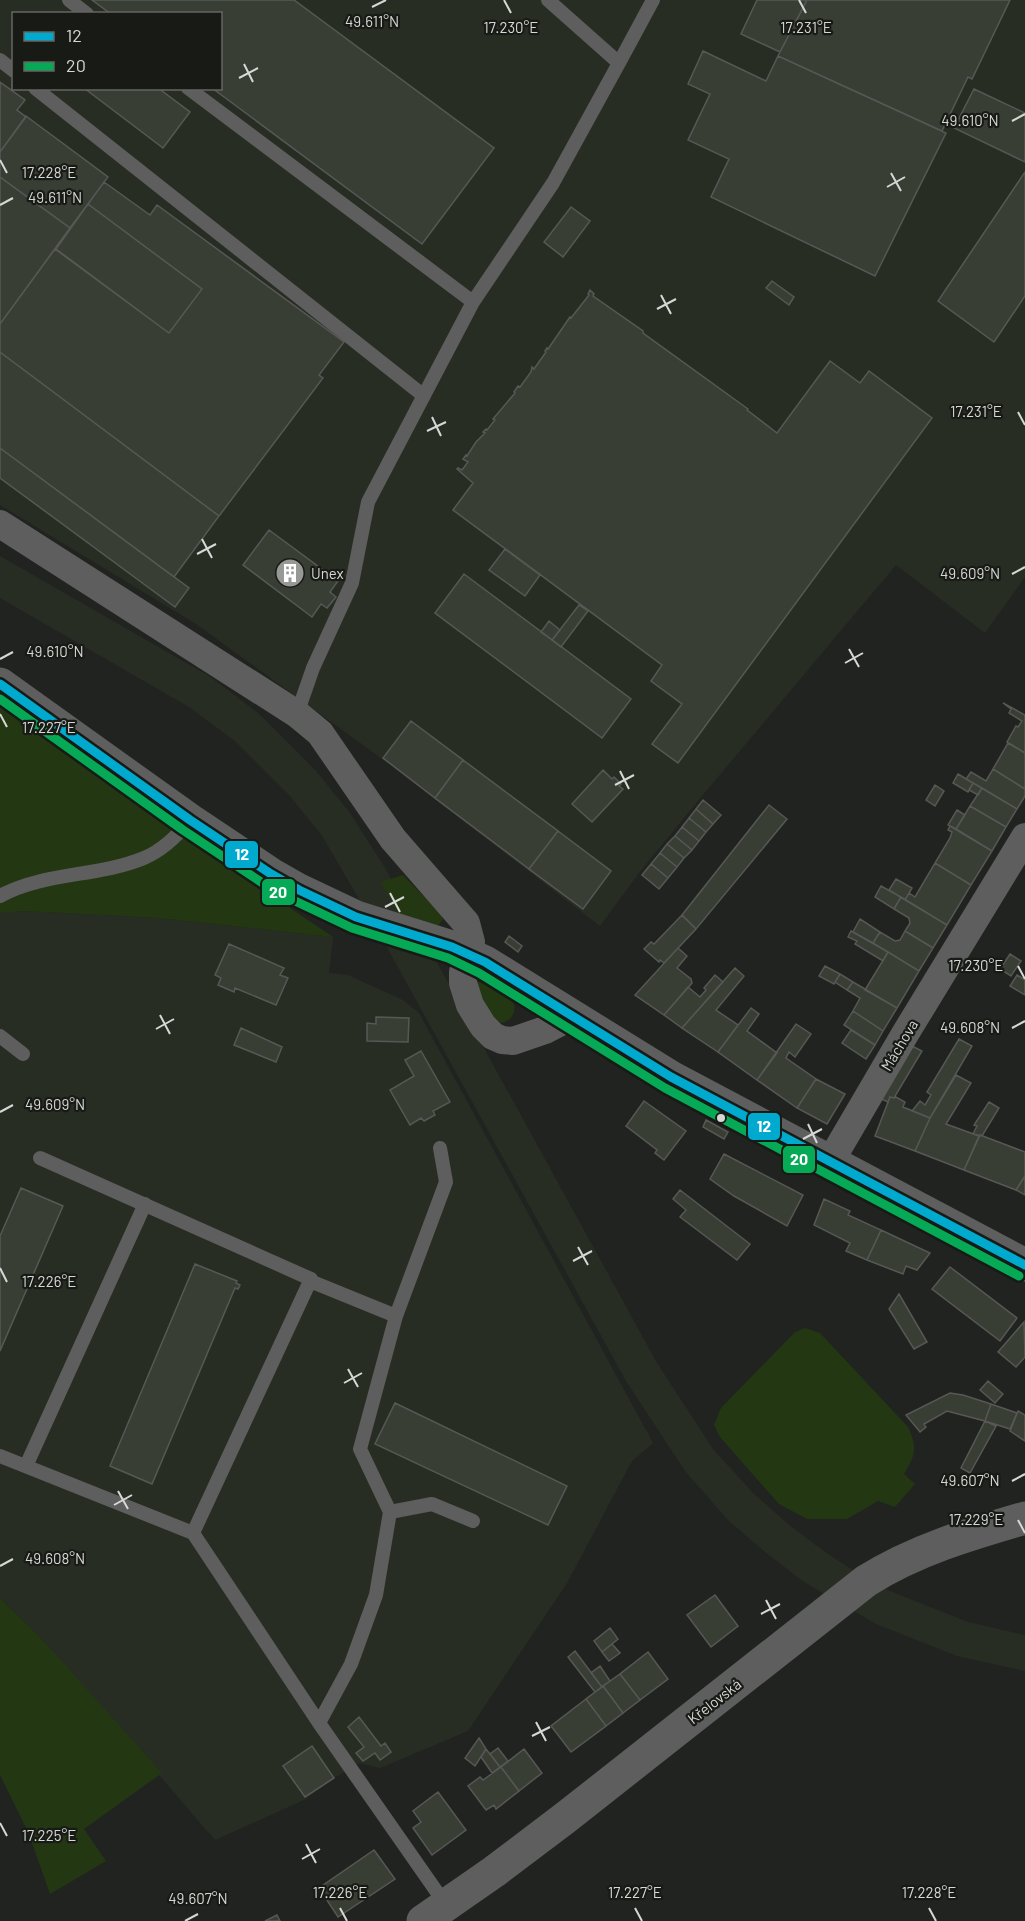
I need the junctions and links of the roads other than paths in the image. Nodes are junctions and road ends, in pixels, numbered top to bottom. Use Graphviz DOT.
graph roads {
  1 [pos="69,0"];
  2 [pos="548,0"];
  3 [pos="653,0"];
  4 [pos="84,12"];
  5 [pos="0,60"];
  6 [pos="619,63"];
  7 [pos="12,69"];
  8 [pos="38,90"];
  9 [pos="191,90"];
  10 [pos="473,302"];
  11 [pos="424,396"];
  12 [pos="0,524"];
  13 [pos="0,684"];
  14 [pos="297,714"];
  15 [pos="190,820"];
  16 [pos="1025,837"];
  17 [pos="0,896"];
  18 [pos="469,955"];
  19 [pos="572,1016"];
  20 [pos="0,1036"];
  21 [pos="23,1054"];
  22 [pos="440,1148"];
  23 [pos="836,1153"];
  24 [pos="40,1158"];
  25 [pos="145,1204"];
  26 [pos="1025,1265"];
  27 [pos="310,1281"];
  28 [pos="396,1316"];
  29 [pos="0,1456"];
  30 [pos="26,1466"];
  31 [pos="390,1512"];
  32 [pos="1025,1518"];
  33 [pos="473,1521"];
  34 [pos="193,1533"];
  35 [pos="319,1724"];
  36 [pos="435,1913"];
  1 -- 4 [label="lane"];
  2 -- 6 [label="lane"];
  3 -- 6 [label="lane"];
  5 -- 7 [label="lane"];
  6 -- 10 [label="lane"];
  8 -- 11 [label="lane"];
  9 -- 10 [label="lane"];
  10 -- 11 [label="lane"];
  11 -- 14 [label="lane"];
  12 -- 14 [label="street"];
  13 -- 15 [label="street"];
  14 -- 18 [label="street"];
  15 -- 17 [label="lane"];
  15 -- 18 [label="street"];
  16 -- 23 [label="street, Máchova"];
  18 -- 19 [label="street"];
  18 -- 19 [label="street"];
  19 -- 23 [label="street"];
  20 -- 21 [label="lane"];
  22 -- 28 [label="lane"];
  23 -- 26 [label="street"];
  24 -- 25 [label="lane"];
  25 -- 27 [label="lane"];
  25 -- 30 [label="lane"];
  27 -- 28 [label="lane"];
  27 -- 34 [label="lane"];
  28 -- 31 [label="lane"];
  29 -- 30 [label="lane"];
  30 -- 34 [label="lane"];
  31 -- 33 [label="lane"];
  31 -- 35 [label="lane"];
  32 -- 36 [label="street, Křelovská"];
  34 -- 35 [label="lane"];
  35 -- 36 [label="lane"];
}
